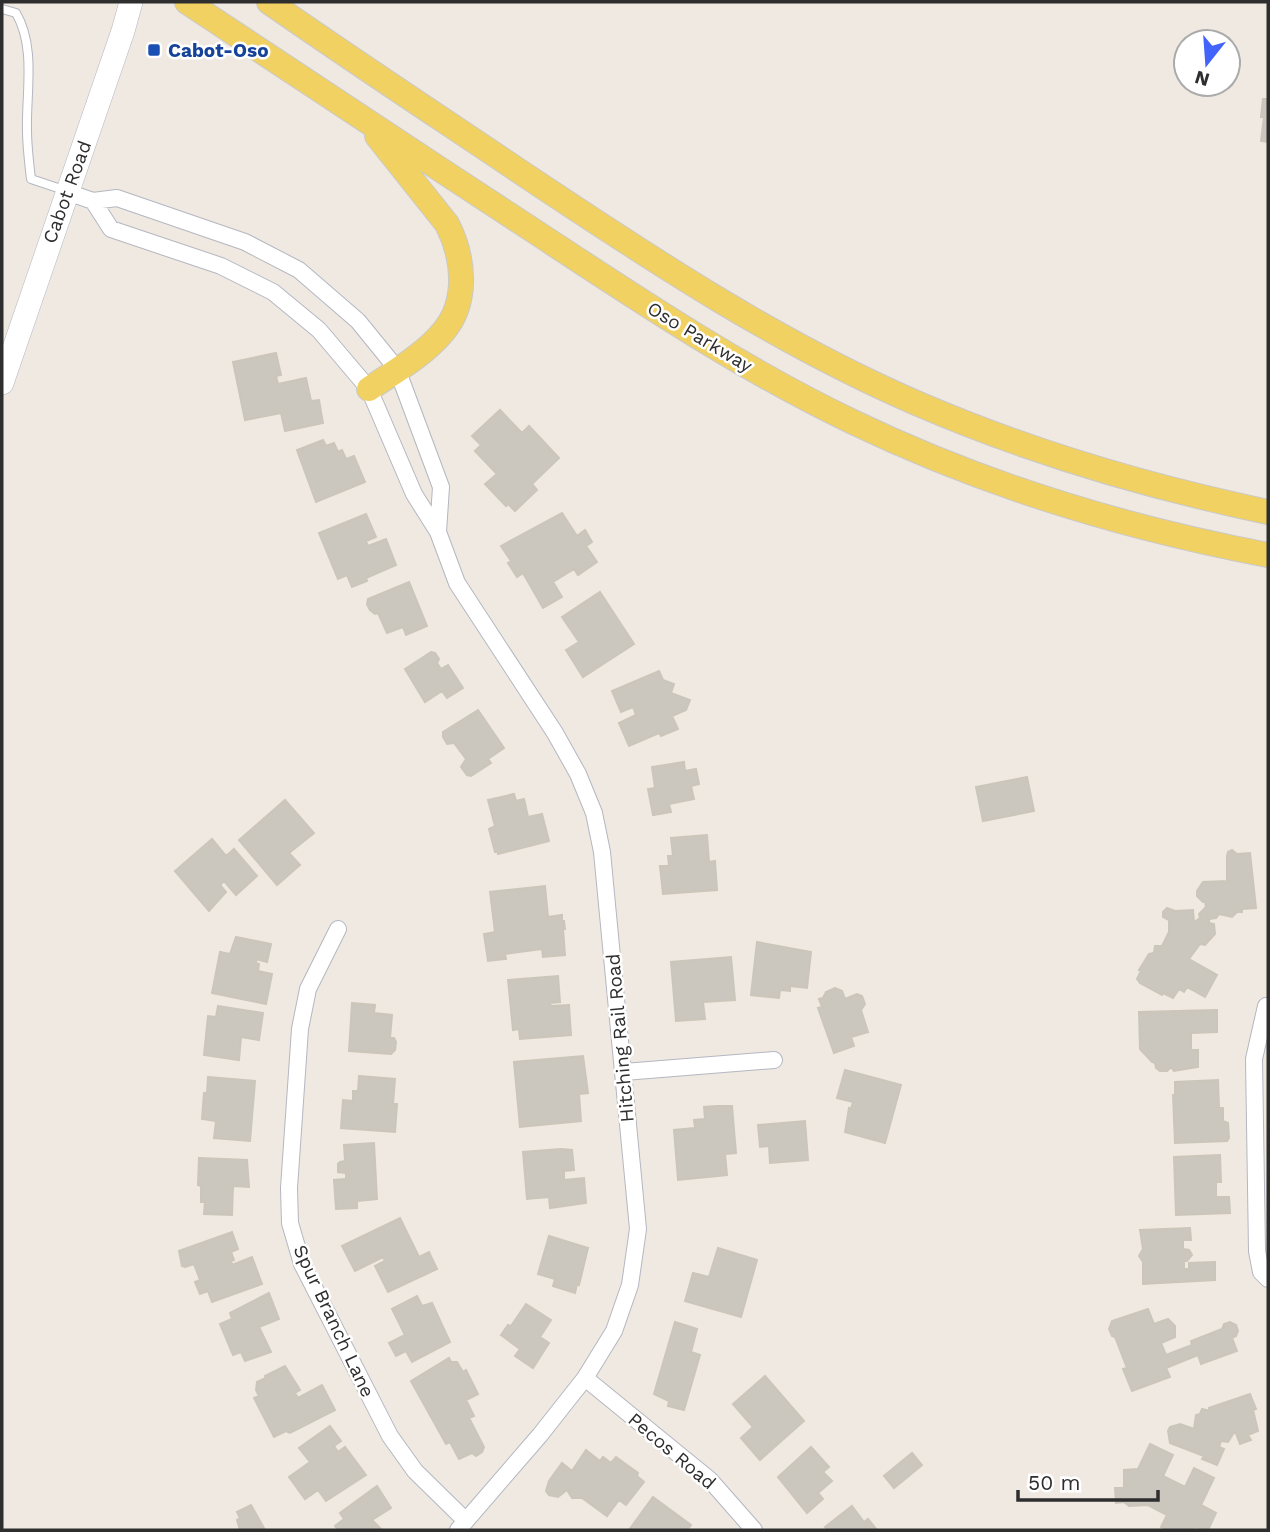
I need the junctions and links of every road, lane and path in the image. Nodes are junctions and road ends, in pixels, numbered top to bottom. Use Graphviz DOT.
graph roads {
  1 [pos="131,2"];
  2 [pos="187,2"];
  3 [pos="269,2"];
  4 [pos="2,9"];
  5 [pos="364,119"];
  6 [pos="67,192"];
  7 [pos="93,201"];
  8 [pos="397,369"];
  9 [pos="2,383"];
  10 [pos="369,389"];
  11 [pos="1268,512"];
  12 [pos="438,531"];
  13 [pos="1268,555"];
  14 [pos="338,929"];
  15 [pos="1266,1006"];
  16 [pos="774,1060"];
  17 [pos="624,1072"];
  18 [pos="1268,1279"];
  19 [pos="584,1378"];
  20 [pos="462,1525"];
  21 [pos="754,1530"];
  1 -- 6 [label="main road, Cabot Road"];
  2 -- 5 [label="main road, Oso Parkway"];
  3 -- 11 [label="main road"];
  4 -- 6 [label="lane"];
  5 -- 8 [label="main road"];
  5 -- 13 [label="main road, Oso Parkway"];
  6 -- 7 [label="street, Hitching Rail Road"];
  6 -- 9 [label="main road, Cabot Road"];
  7 -- 8 [label="street, Hitching Rail Road"];
  7 -- 10 [label="street, Hitching Rail Road"];
  8 -- 10 [label="main road"];
  8 -- 12 [label="street, Hitching Rail Road"];
  10 -- 12 [label="street, Hitching Rail Road"];
  12 -- 17 [label="street, Hitching Rail Road"];
  14 -- 20 [label="street, Spur Branch Lane"];
  15 -- 18 [label="street"];
  16 -- 17 [label="street"];
  17 -- 19 [label="street, Hitching Rail Road"];
  19 -- 20 [label="street, Hitching Rail Road"];
  19 -- 21 [label="street, Pecos Road"];
}
